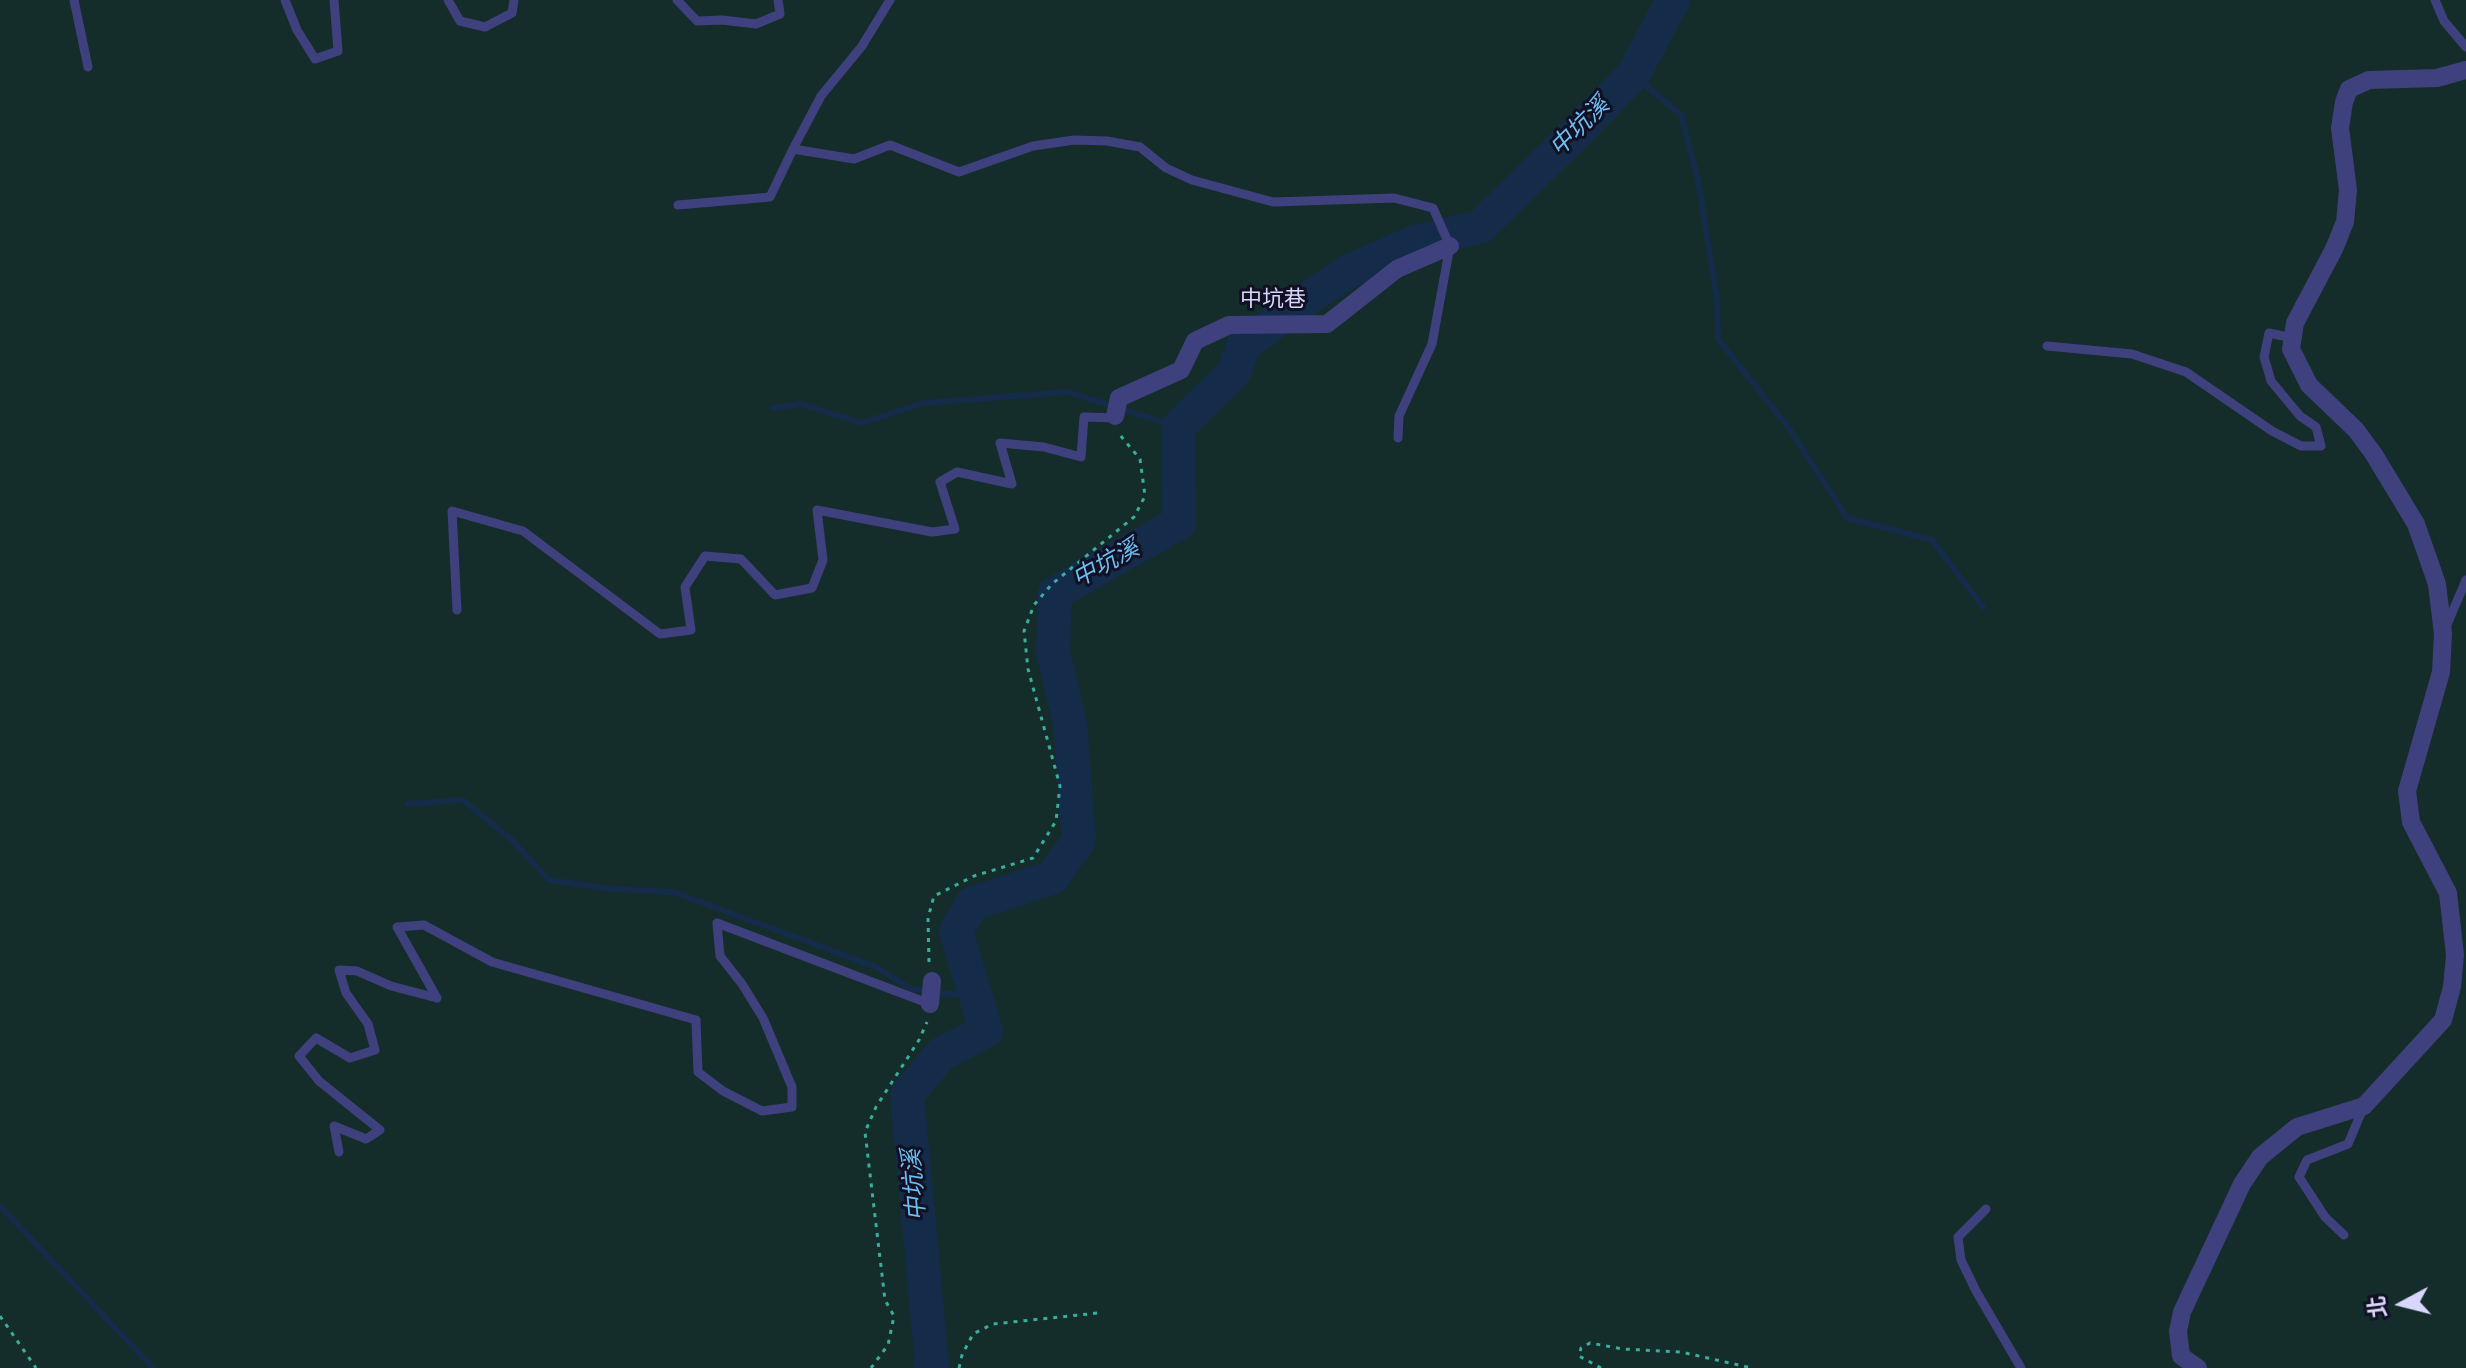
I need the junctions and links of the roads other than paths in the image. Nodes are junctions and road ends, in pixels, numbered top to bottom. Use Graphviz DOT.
graph roads {
  1 [pos="74,0"];
  2 [pos="285,0"];
  3 [pos="334,0"];
  4 [pos="448,0"];
  5 [pos="514,0"];
  6 [pos="677,0"];
  7 [pos="778,0"];
  8 [pos="890,0"];
  9 [pos="2435,0"];
  10 [pos="2466,47"];
  11 [pos="88,67"];
  12 [pos="2466,70"];
  13 [pos="793,149"];
  14 [pos="678,205"];
  15 [pos="1450,245"];
  16 [pos="2293,338"];
  17 [pos="2047,346"];
  18 [pos="1116,411"];
  19 [pos="1398,438"];
  20 [pos="2466,580"];
  21 [pos="457,610"];
  22 [pos="2443,634"];
  23 [pos="932,981"];
  24 [pos="930,1004"];
  25 [pos="2364,1106"];
  26 [pos="339,1152"];
  27 [pos="1986,1209"];
  28 [pos="2344,1235"];
  29 [pos="2177,1362"];
  30 [pos="2021,1368"];
  31 [pos="2198,1368"];
  1 -- 11 [label="lane"];
  2 -- 3 [label="lane"];
  4 -- 5 [label="lane"];
  6 -- 7 [label="lane"];
  8 -- 13 [label="lane"];
  9 -- 10 [label="lane"];
  12 -- 16 [label="street"];
  13 -- 14 [label="lane"];
  13 -- 15 [label="lane"];
  15 -- 18 [label="street, 中坑巷"];
  15 -- 19 [label="lane"];
  16 -- 17 [label="lane"];
  16 -- 22 [label="street"];
  18 -- 21 [label="lane"];
  20 -- 22 [label="lane"];
  22 -- 25 [label="street"];
  23 -- 24 [label="street"];
  24 -- 26 [label="lane"];
  25 -- 28 [label="lane"];
  25 -- 29 [label="street"];
  27 -- 30 [label="lane"];
  29 -- 31 [label="street"];
}
